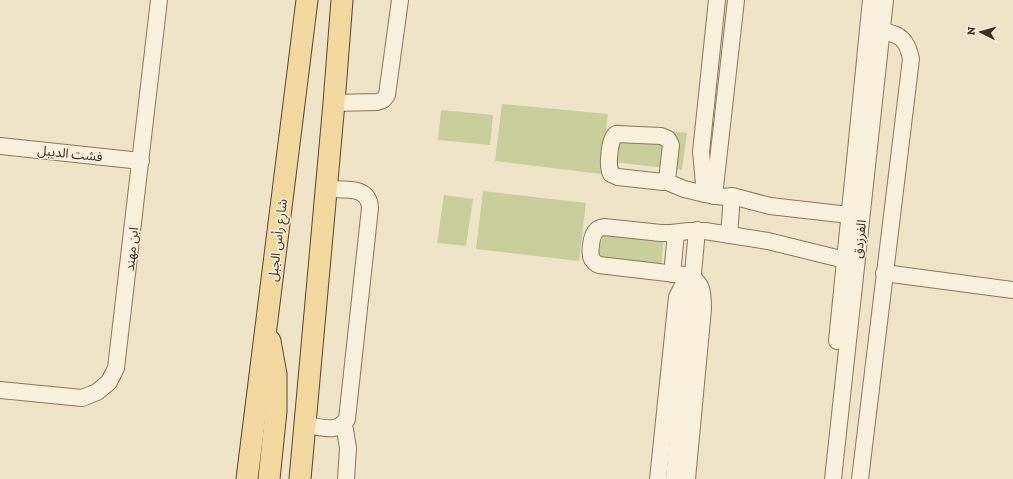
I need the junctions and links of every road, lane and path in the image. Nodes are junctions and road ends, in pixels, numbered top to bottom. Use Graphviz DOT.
graph roads {
  1 [pos="158,0"];
  2 [pos="342,0"];
  3 [pos="400,0"];
  4 [pos="717,0"];
  5 [pos="736,0"];
  6 [pos="871,0"];
  7 [pos="885,0"];
  8 [pos="303,6"];
  9 [pos="881,31"];
  10 [pos="334,103"];
  11 [pos="0,146"];
  12 [pos="141,161"];
  13 [pos="665,181"];
  14 [pos="326,189"];
  15 [pos="719,196"];
  16 [pos="849,215"];
  17 [pos="697,230"];
  18 [pos="676,232"];
  19 [pos="729,235"];
  20 [pos="845,260"];
  21 [pos="884,273"];
  22 [pos="672,274"];
  23 [pos="693,278"];
  24 [pos="1013,290"];
  25 [pos="266,320"];
  26 [pos="0,390"];
  27 [pos="840,417"];
  28 [pos="866,419"];
  29 [pos="344,424"];
  30 [pos="306,425"];
  31 [pos="830,476"];
  32 [pos="860,476"];
  33 [pos="246,479"];
  34 [pos="269,479"];
  35 [pos="300,479"];
  36 [pos="346,479"];
  37 [pos="658,479"];
  38 [pos="674,479"];
  39 [pos="687,479"];
  1 -- 12 [label="street, ابن مهند"];
  2 -- 10 [label="main road"];
  3 -- 10 [label="street"];
  4 -- 15 [label="street"];
  5 -- 15 [label="street"];
  6 -- 16 [label="street, الفرزدق"];
  7 -- 9 [label="street, الفرزدق"];
  8 -- 25 [label="main road, شارع رأس الجبل"];
  9 -- 21 [label="street"];
  9 -- 27 [label="street, الفرزدق"];
  10 -- 14 [label="main road"];
  11 -- 12 [label="street, فشت الديبل"];
  12 -- 26 [label="street, ابن مهند"];
  13 -- 15 [label="street"];
  14 -- 29 [label="street"];
  14 -- 30 [label="main road"];
  15 -- 16 [label="street"];
  15 -- 19 [label="street"];
  16 -- 20 [label="street, الفرزدق"];
  17 -- 18 [label="street"];
  17 -- 19 [label="street"];
  17 -- 23 [label="street"];
  18 -- 22 [label="street"];
  18 -- 22 [label="street"];
  19 -- 20 [label="street"];
  20 -- 31 [label="street, الفرزدق"];
  21 -- 24 [label="street"];
  21 -- 28 [label="street"];
  22 -- 23 [label="street"];
  23 -- 37 [label="street"];
  23 -- 38 [label="street"];
  23 -- 39 [label="street"];
  25 -- 33 [label="main road, شارع رأس الجبل"];
  25 -- 34 [label="main road"];
  27 -- 28 [label="street"];
  27 -- 31 [label="street, الفرزدق"];
  28 -- 32 [label="street"];
  29 -- 30 [label="street"];
  29 -- 36 [label="street"];
  30 -- 35 [label="main road"];
  31 -- 32 [label="street"];
}
